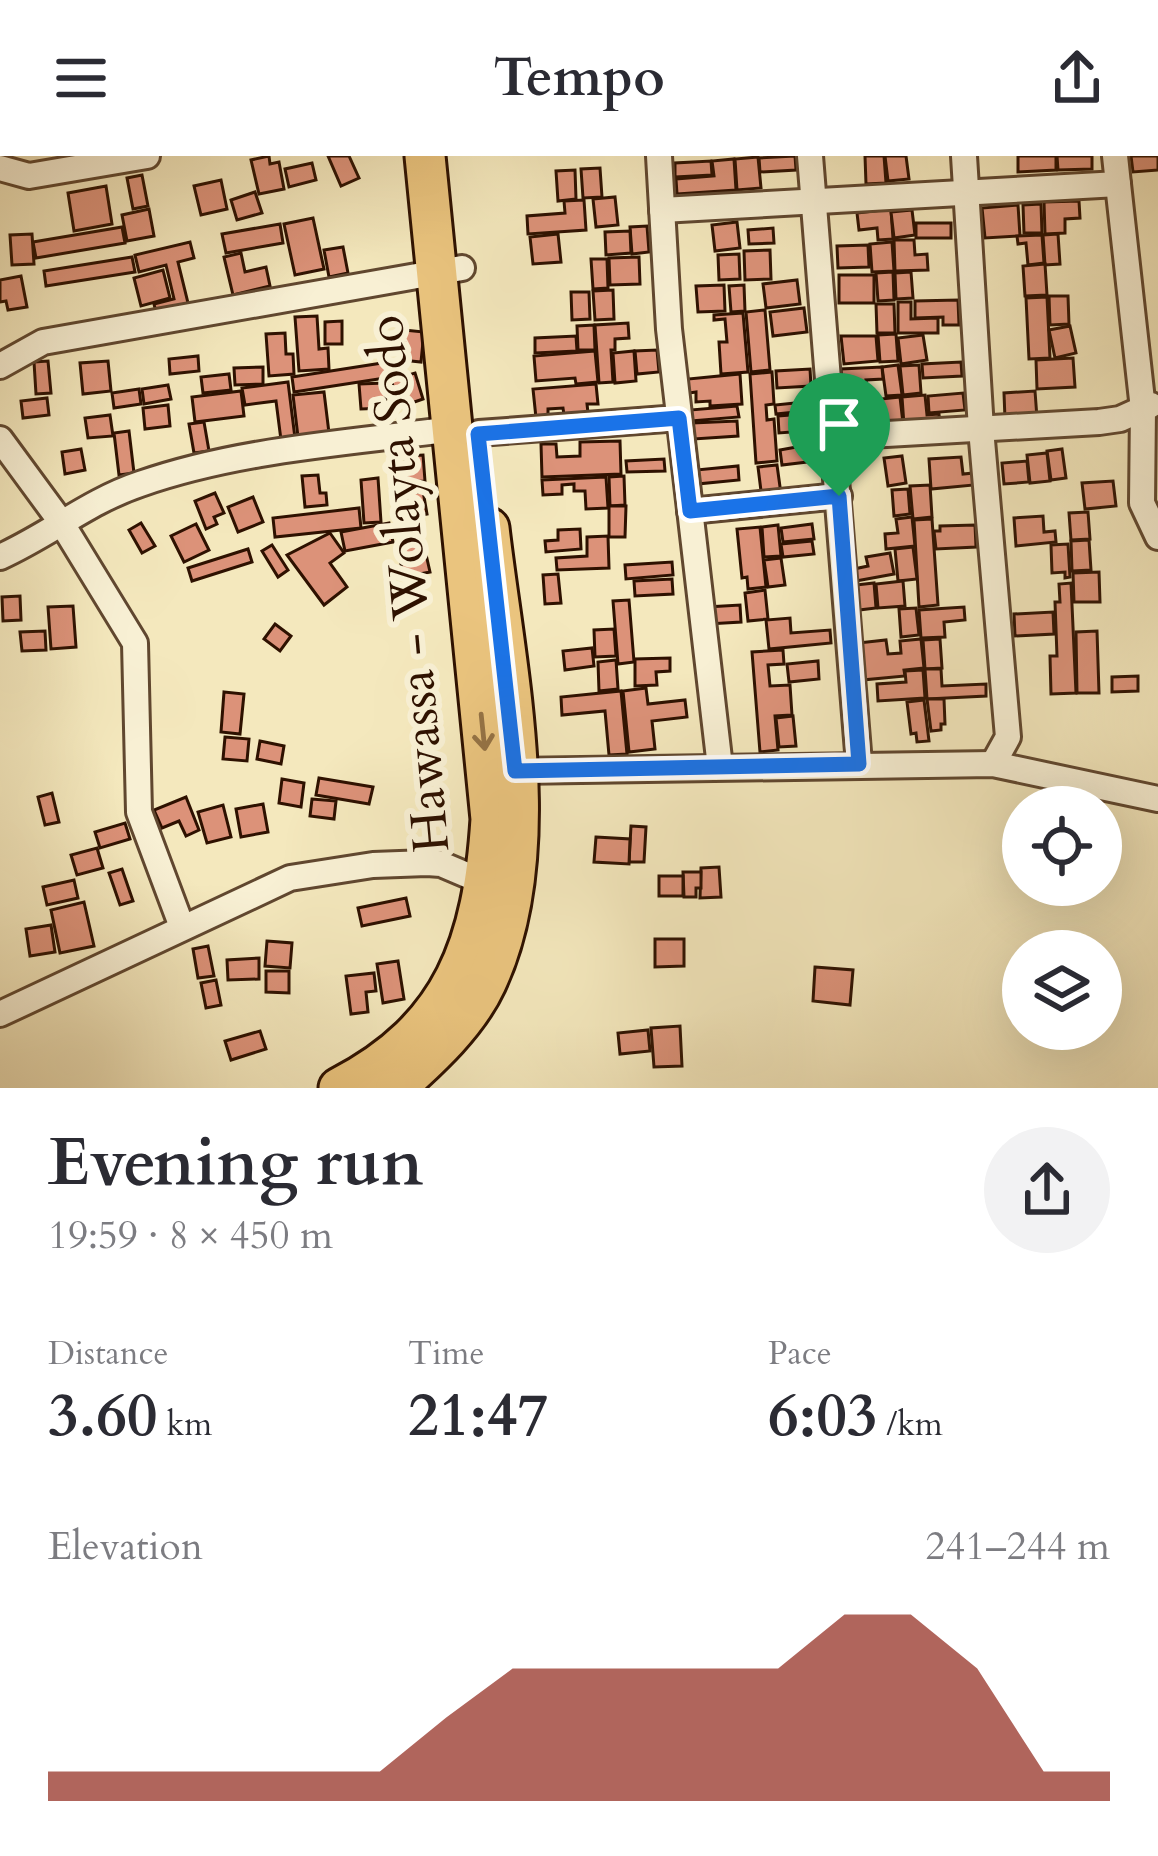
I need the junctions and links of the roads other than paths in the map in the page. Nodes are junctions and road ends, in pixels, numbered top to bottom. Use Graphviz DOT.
graph roads {
  1 [pos="147,156"];
  2 [pos="425,156"];
  3 [pos="452,156"];
  4 [pos="659,156"];
  5 [pos="810,156"];
  6 [pos="964,156"];
  7 [pos="1115,156"];
  8 [pos="13,166"];
  9 [pos="1118,184"];
  10 [pos="966,190"];
  11 [pos="811,199"];
  12 [pos="662,210"];
  13 [pos="449,270"];
  14 [pos="0,365"];
  15 [pos="1151,405"];
  16 [pos="679,418"];
  17 [pos="981,429"];
  18 [pos="465,431"];
  19 [pos="834,437"];
  20 [pos="0,439"];
  21 [pos="839,496"];
  22 [pos="690,511"];
  23 [pos="62,522"];
  24 [pos="1158,537"];
  25 [pos="0,556"];
  26 [pos="859,764"];
  27 [pos="993,764"];
  28 [pos="720,767"];
  29 [pos="515,771"];
  30 [pos="1158,800"];
  31 [pos="501,889"];
  32 [pos="182,927"];
  33 [pos="0,1014"];
  34 [pos="339,1088"];
  35 [pos="396,1088"];
  1 -- 8 [label="street"];
  2 -- 13 [label="main road, Hawassa - Wolayta Sodo"];
  3 -- 13 [label="main road, Hawassa - Wolayta Sodo"];
  4 -- 12 [label="street"];
  5 -- 11 [label="street"];
  6 -- 10 [label="street"];
  7 -- 9 [label="street"];
  9 -- 10 [label="street"];
  9 -- 15 [label="street"];
  10 -- 11 [label="street"];
  10 -- 17 [label="street"];
  11 -- 12 [label="street"];
  11 -- 19 [label="street"];
  12 -- 16 [label="street"];
  13 -- 14 [label="street"];
  13 -- 18 [label="main road, Hawassa - Wolayta Sodo"];
  15 -- 17 [label="street"];
  15 -- 24 [label="street"];
  16 -- 18 [label="street"];
  16 -- 22 [label="street"];
  17 -- 19 [label="street"];
  17 -- 27 [label="street"];
  18 -- 23 [label="street"];
  18 -- 29 [label="main road, Hawassa - Wolayta Sodo"];
  18 -- 31 [label="main road, Hawassa - Wolayta Sodo, one-way"];
  19 -- 21 [label="street"];
  20 -- 23 [label="street"];
  21 -- 22 [label="street"];
  21 -- 26 [label="street"];
  22 -- 28 [label="street"];
  23 -- 25 [label="street"];
  23 -- 32 [label="street"];
  26 -- 27 [label="street"];
  26 -- 28 [label="street"];
  27 -- 30 [label="street"];
  28 -- 29 [label="street"];
  29 -- 31 [label="main road, Hawassa - Wolayta Sodo"];
  31 -- 32 [label="street"];
  31 -- 34 [label="main road, Hawassa - Wolayta Sodo"];
  31 -- 35 [label="main road, Hawassa - Wolayta Sodo"];
  32 -- 33 [label="street"];
}
